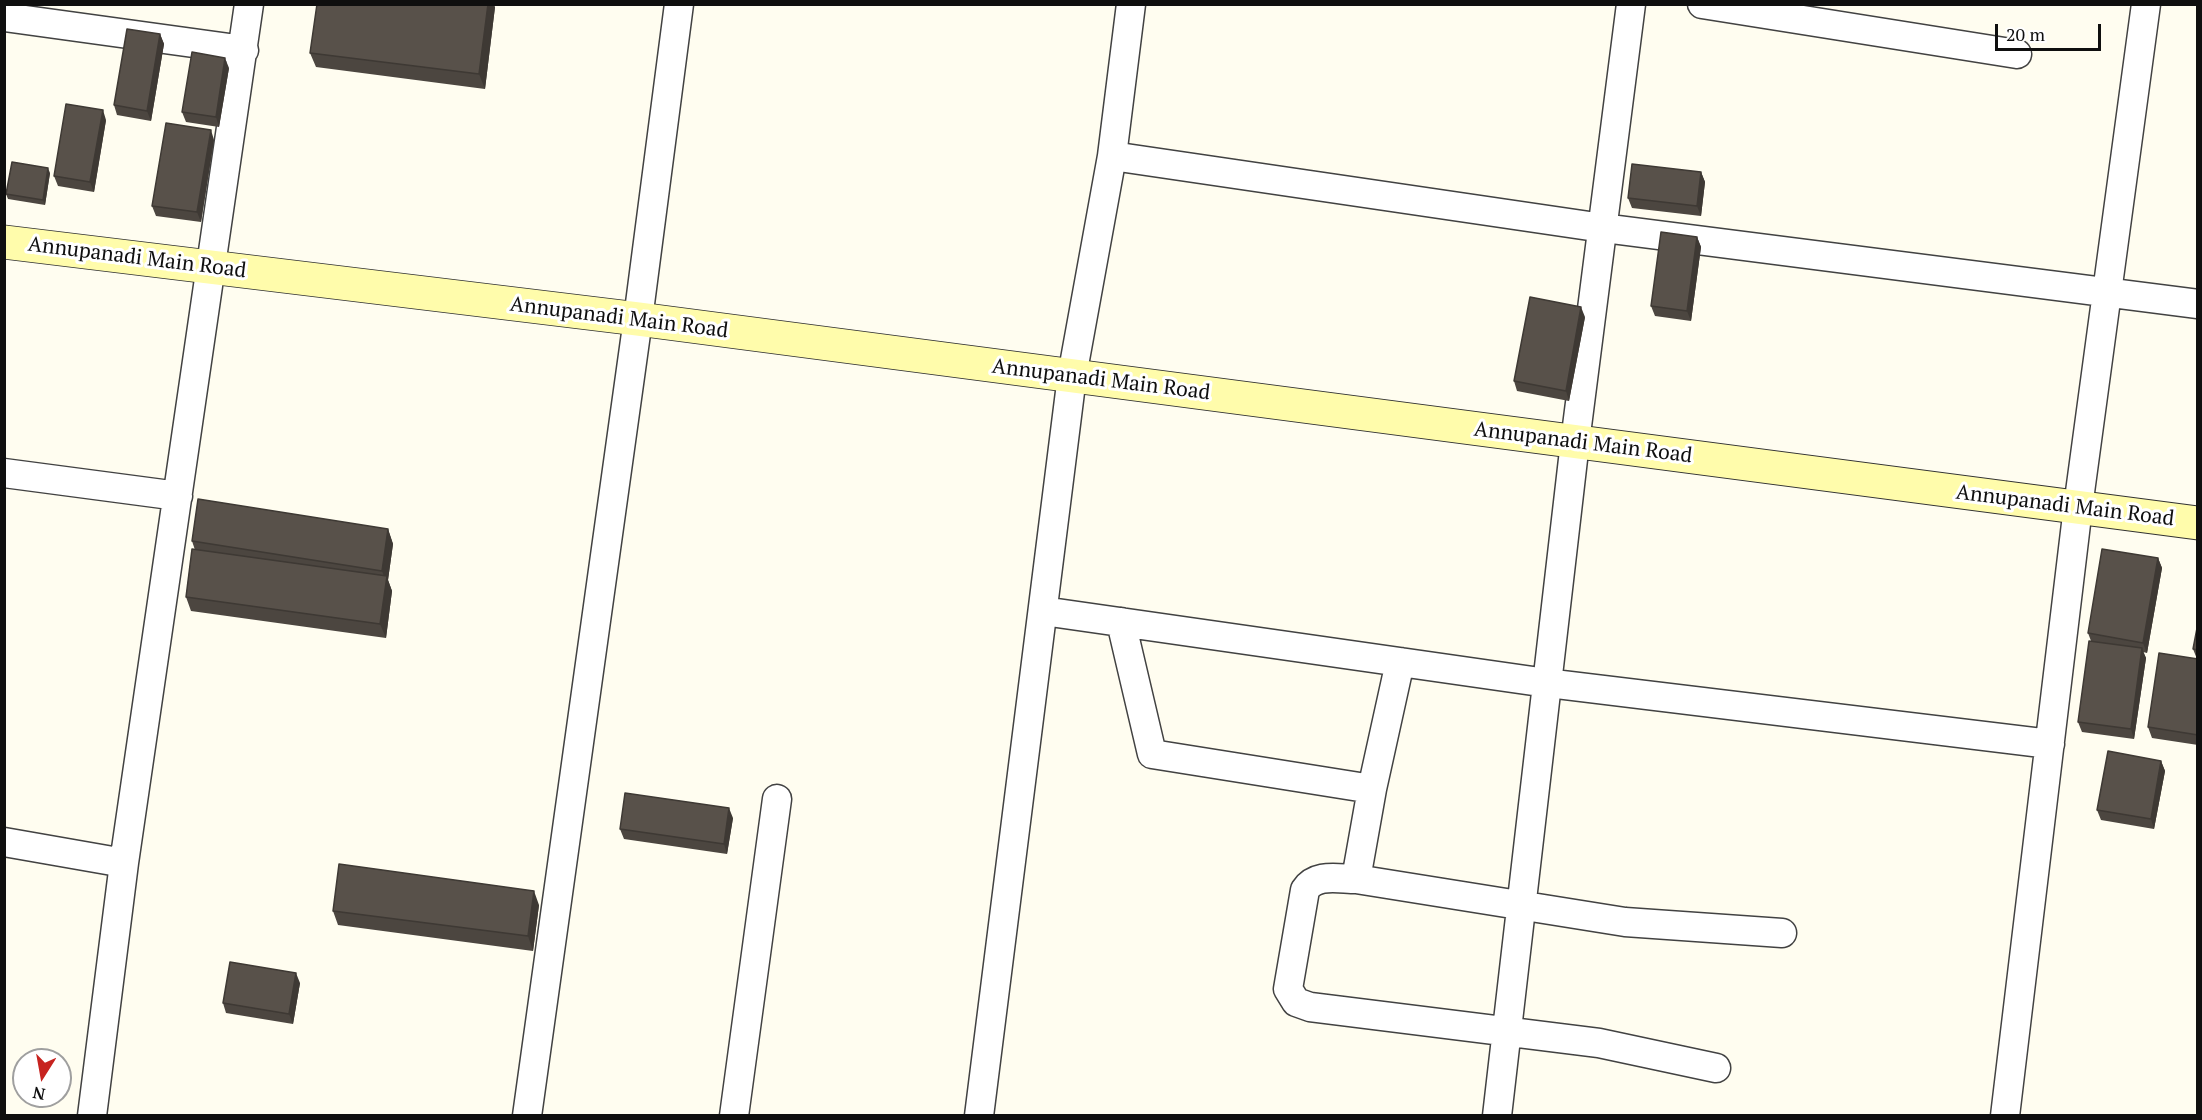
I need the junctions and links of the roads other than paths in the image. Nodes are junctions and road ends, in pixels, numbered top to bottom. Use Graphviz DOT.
graph roads {
  1 [pos="249,4"];
  2 [pos="679,4"];
  3 [pos="1131,4"];
  4 [pos="1631,4"];
  5 [pos="1702,4"];
  6 [pos="2146,4"];
  7 [pos="4,17"];
  8 [pos="244,50"];
  9 [pos="2017,54"];
  10 [pos="1112,156"];
  11 [pos="1603,228"];
  12 [pos="4,242"];
  13 [pos="213,268"];
  14 [pos="2108,292"];
  15 [pos="2198,304"];
  16 [pos="638,319"];
  17 [pos="1072,376"];
  18 [pos="1575,442"];
  19 [pos="4,473"];
  20 [pos="178,496"];
  21 [pos="2078,507"];
  22 [pos="2198,523"];
  23 [pos="1043,611"];
  24 [pos="1121,622"];
  25 [pos="1400,662"];
  26 [pos="1547,683"];
  27 [pos="2050,744"];
  28 [pos="1372,789"];
  29 [pos="777,799"];
  30 [pos="4,842"];
  31 [pos="124,863"];
  32 [pos="1356,879"];
  33 [pos="1521,904"];
  34 [pos="1782,933"];
  35 [pos="1506,1032"];
  36 [pos="1716,1068"];
  37 [pos="92,1116"];
  38 [pos="527,1116"];
  39 [pos="734,1116"];
  40 [pos="979,1116"];
  41 [pos="1497,1116"];
  42 [pos="2005,1116"];
  1 -- 8 [label="street"];
  2 -- 16 [label="street"];
  3 -- 10 [label="street"];
  4 -- 11 [label="street"];
  5 -- 9 [label="street"];
  6 -- 14 [label="street"];
  7 -- 8 [label="street"];
  8 -- 13 [label="street"];
  10 -- 11 [label="street"];
  10 -- 17 [label="street"];
  11 -- 14 [label="street"];
  11 -- 18 [label="street"];
  12 -- 13 [label="street, Annupanadi Main Road"];
  13 -- 16 [label="street, Annupanadi Main Road"];
  13 -- 20 [label="street"];
  14 -- 15 [label="street"];
  14 -- 21 [label="street"];
  16 -- 17 [label="street, Annupanadi Main Road"];
  16 -- 38 [label="street"];
  17 -- 18 [label="street, Annupanadi Main Road"];
  17 -- 23 [label="street"];
  18 -- 21 [label="street, Annupanadi Main Road"];
  18 -- 26 [label="street"];
  19 -- 20 [label="street"];
  20 -- 31 [label="street"];
  21 -- 22 [label="street, Annupanadi Main Road"];
  21 -- 27 [label="street"];
  23 -- 24 [label="street"];
  23 -- 40 [label="street"];
  24 -- 25 [label="street"];
  24 -- 28 [label="street"];
  25 -- 26 [label="street"];
  25 -- 28 [label="street"];
  26 -- 27 [label="street"];
  26 -- 33 [label="street"];
  27 -- 42 [label="street"];
  28 -- 32 [label="street"];
  29 -- 39 [label="street"];
  30 -- 31 [label="street"];
  31 -- 37 [label="street"];
  32 -- 33 [label="street"];
  32 -- 35 [label="street"];
  33 -- 34 [label="street"];
  33 -- 35 [label="street"];
  35 -- 36 [label="street"];
  35 -- 41 [label="street"];
}
